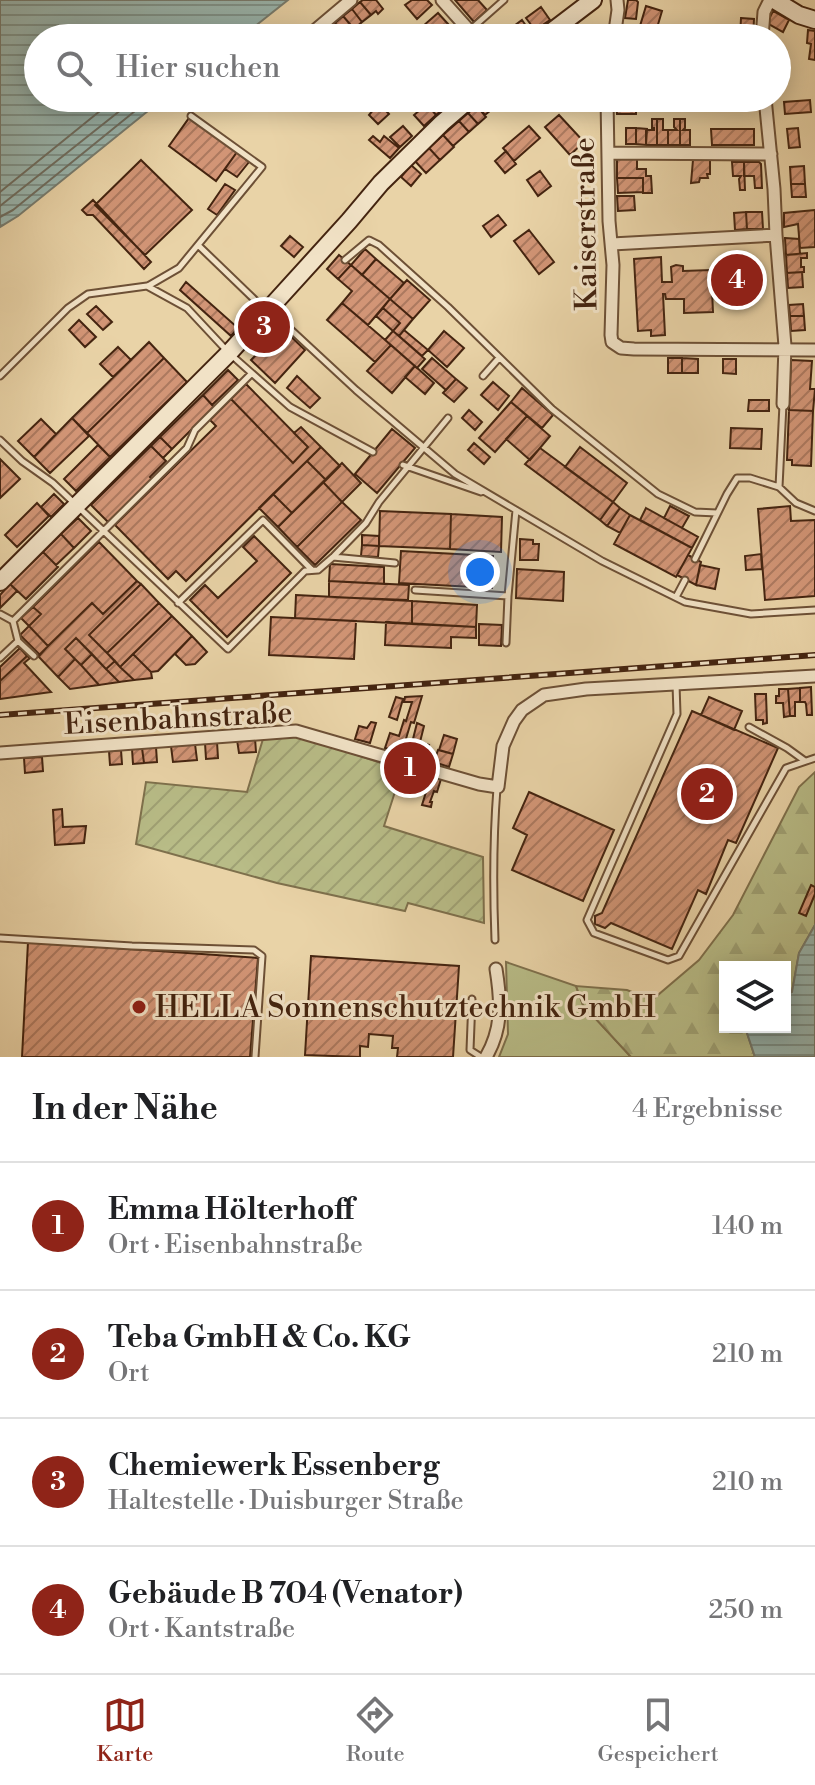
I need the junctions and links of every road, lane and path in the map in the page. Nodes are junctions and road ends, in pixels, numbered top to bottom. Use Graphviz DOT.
graph roads {
  1 [pos="351,0"];
  2 [pos="442,0"];
  3 [pos="504,0"];
  4 [pos="593,0"];
  5 [pos="617,0"];
  6 [pos="772,0"];
  7 [pos="815,20"];
  8 [pos="323,24"];
  9 [pos="464,24"];
  10 [pos="482,24"];
  11 [pos="561,24"];
  12 [pos="616,24"];
  13 [pos="763,24"];
  14 [pos="455,112"];
  15 [pos="607,112"];
  16 [pos="766,112"];
  17 [pos="191,116"];
  18 [pos="608,153"];
  19 [pos="771,154"];
  20 [pos="776,235"];
  21 [pos="612,244"];
  22 [pos="199,246"];
  23 [pos="345,260"];
  24 [pos="147,286"];
  25 [pos="268,311"];
  26 [pos="784,350"];
  27 [pos="815,350"];
  28 [pos="229,353"];
  29 [pos="499,358"];
  30 [pos="251,374"];
  31 [pos="0,376"];
  32 [pos="483,376"];
  33 [pos="783,404"];
  34 [pos="448,418"];
  35 [pos="0,440"];
  36 [pos="423,447"];
  37 [pos="373,452"];
  38 [pos="406,466"];
  39 [pos="779,487"];
  40 [pos="491,495"];
  41 [pos="75,506"];
  42 [pos="516,510"];
  43 [pos="815,511"];
  44 [pos="717,513"];
  45 [pos="103,532"];
  46 [pos="333,557"];
  47 [pos="695,559"];
  48 [pos="395,563"];
  49 [pos="313,570"];
  50 [pos="685,580"];
  51 [pos="0,582"];
  52 [pos="415,590"];
  53 [pos="508,596"];
  54 [pos="676,597"];
  55 [pos="178,603"];
  56 [pos="815,610"];
  57 [pos="0,614"];
  58 [pos="13,621"];
  59 [pos="18,641"];
  60 [pos="506,643"];
  61 [pos="34,656"];
  62 [pos="0,658"];
  63 [pos="815,676"];
  64 [pos="676,684"];
  65 [pos="749,727"];
  66 [pos="0,753"];
  67 [pos="815,758"];
  68 [pos="806,762"];
  69 [pos="498,787"];
  70 [pos="0,938"];
  71 [pos="495,940"];
  72 [pos="496,969"];
  73 [pos="472,999"];
  74 [pos="255,1057"];
  75 [pos="483,1057"];
  1 -- 8 [label="street"];
  2 -- 9 [label="street"];
  3 -- 10 [label="lane"];
  4 -- 11 [label="main road"];
  5 -- 12 [label="street"];
  6 -- 7 [label="main road"];
  6 -- 13 [label="street"];
  14 -- 25 [label="main road"];
  15 -- 18 [label="street, Kaiserstraße"];
  16 -- 19 [label="street"];
  17 -- 22 [label="lane"];
  18 -- 19 [label="street"];
  18 -- 21 [label="street, Kaiserstraße"];
  19 -- 20 [label="street"];
  20 -- 21 [label="street"];
  20 -- 26 [label="street"];
  21 -- 26 [label="street, Kaiserstraße"];
  22 -- 24 [label="lane"];
  22 -- 25 [label="lane"];
  23 -- 29 [label="lane"];
  24 -- 28 [label="lane"];
  24 -- 31 [label="lane"];
  25 -- 28 [label="main road"];
  25 -- 36 [label="lane"];
  26 -- 27 [label="street"];
  26 -- 33 [label="street"];
  28 -- 30 [label="lane"];
  28 -- 41 [label="main road"];
  29 -- 32 [label="lane"];
  29 -- 44 [label="lane"];
  30 -- 37 [label="lane"];
  30 -- 45 [label="lane"];
  33 -- 39 [label="lane"];
  34 -- 36 [label="lane"];
  35 -- 41 [label="lane"];
  36 -- 38 [label="lane"];
  36 -- 40 [label="lane"];
  38 -- 40 [label="lane"];
  38 -- 46 [label="lane"];
  39 -- 43 [label="lane"];
  39 -- 44 [label="lane"];
  40 -- 42 [label="lane"];
  41 -- 45 [label="lane"];
  41 -- 51 [label="main road"];
  42 -- 53 [label="lane"];
  42 -- 54 [label="lane"];
  44 -- 47 [label="lane"];
  45 -- 55 [label="lane"];
  45 -- 58 [label="lane"];
  46 -- 48 [label="lane"];
  46 -- 49 [label="lane"];
  49 -- 55 [label="lane"];
  49 -- 55 [label="lane"];
  50 -- 54 [label="lane"];
  52 -- 53 [label="lane"];
  53 -- 60 [label="lane"];
  54 -- 56 [label="lane"];
  57 -- 58 [label="lane"];
  58 -- 59 [label="lane"];
  59 -- 61 [label="lane"];
  59 -- 62 [label="lane"];
  63 -- 64 [label="street"];
  64 -- 68 [label="lane"];
  64 -- 69 [label="street"];
  65 -- 68 [label="lane"];
  66 -- 69 [label="street, Eisenbahnstraße"];
  67 -- 68 [label="lane"];
  69 -- 71 [label="lane"];
  70 -- 74 [label="lane"];
  72 -- 75 [label="street"];
  73 -- 75 [label="lane"];
}
